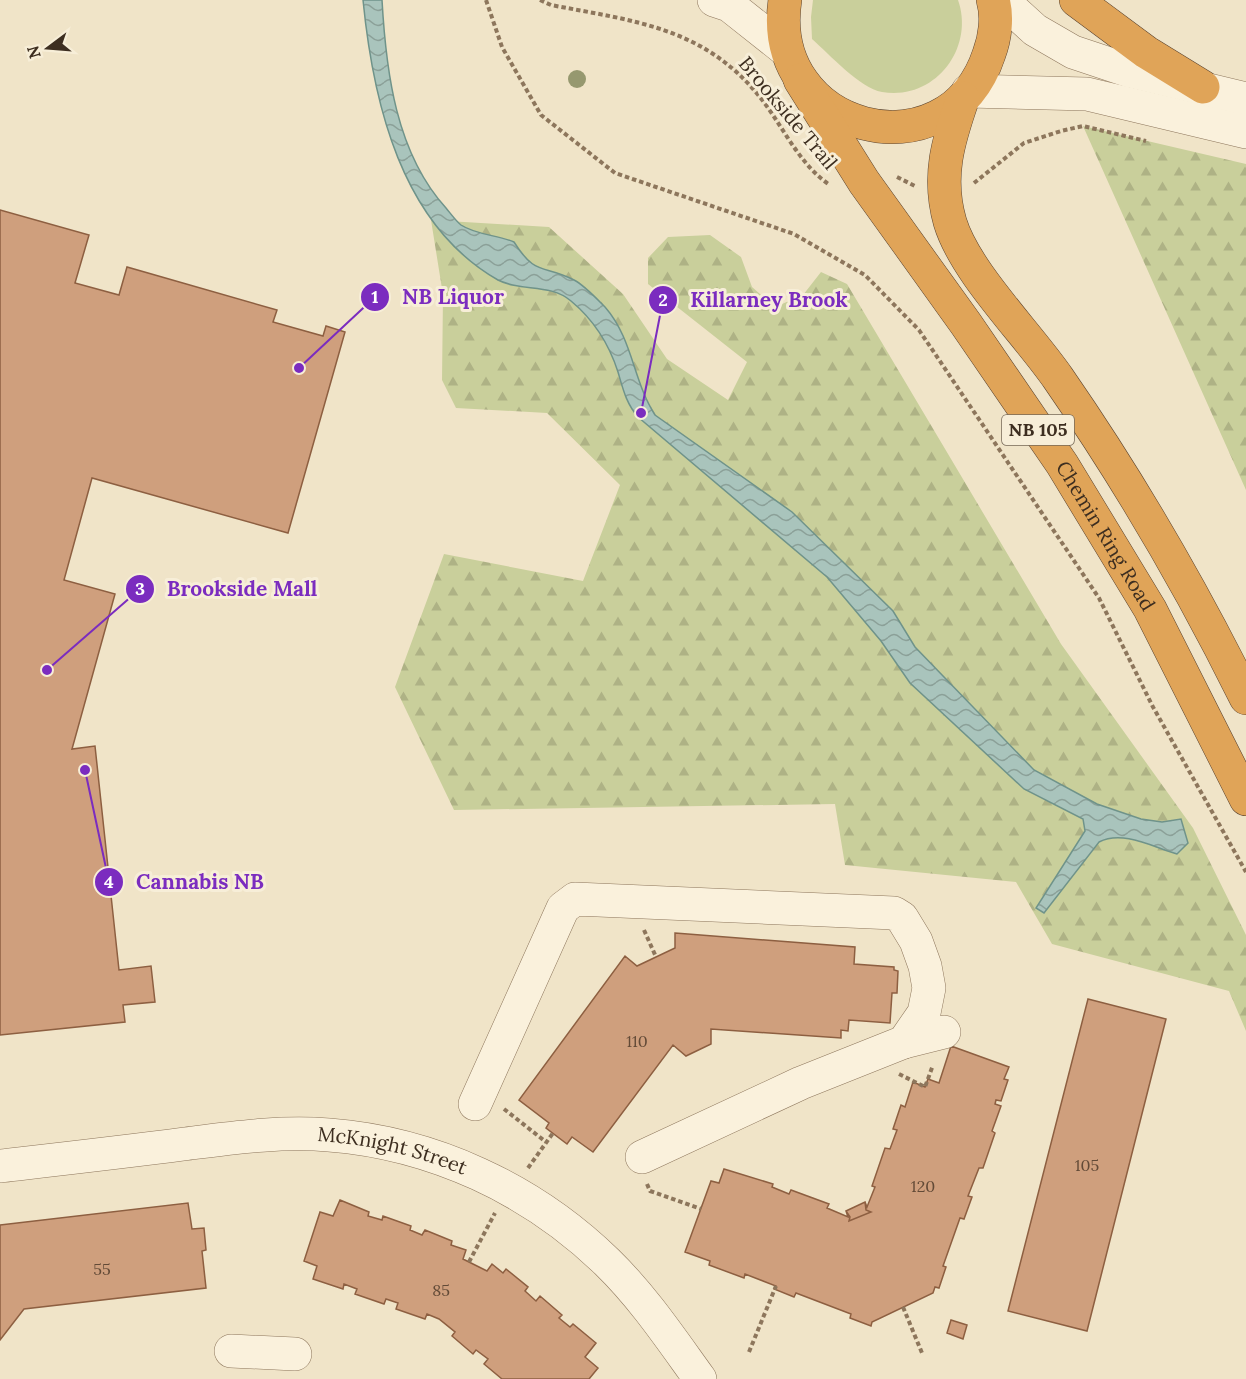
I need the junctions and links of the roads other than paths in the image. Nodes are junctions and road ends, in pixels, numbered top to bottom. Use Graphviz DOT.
graph roads {
  1 [pos="714,0"];
  2 [pos="785,0"];
  3 [pos="993,0"];
  4 [pos="1002,0"];
  5 [pos="1076,0"];
  6 [pos="793,65"];
  7 [pos="1203,87"];
  8 [pos="966,95"];
  9 [pos="1246,99"];
  10 [pos="1246,132"];
  11 [pos="1246,698"];
  12 [pos="1246,799"];
  13 [pos="944,1032"];
  14 [pos="904,1042"];
  15 [pos="477,1102"];
  16 [pos="0,1166"];
  17 [pos="644,1169"];
  18 [pos="231,1351"];
  19 [pos="295,1354"];
  20 [pos="700,1379"];
  1 -- 6 [label="street"];
  2 -- 6 [label="highway"];
  3 -- 8 [label="highway"];
  4 -- 7 [label="street"];
  5 -- 7 [label="highway"];
  6 -- 8 [label="highway"];
  6 -- 12 [label="highway, Chemin Ring Road / NB 105"];
  7 -- 9 [label="street"];
  8 -- 10 [label="street"];
  8 -- 11 [label="highway, NB 105"];
  13 -- 14 [label="street"];
  14 -- 15 [label="street"];
  14 -- 17 [label="street"];
  16 -- 20 [label="street, McKnight Street"];
  18 -- 19 [label="street"];
}
